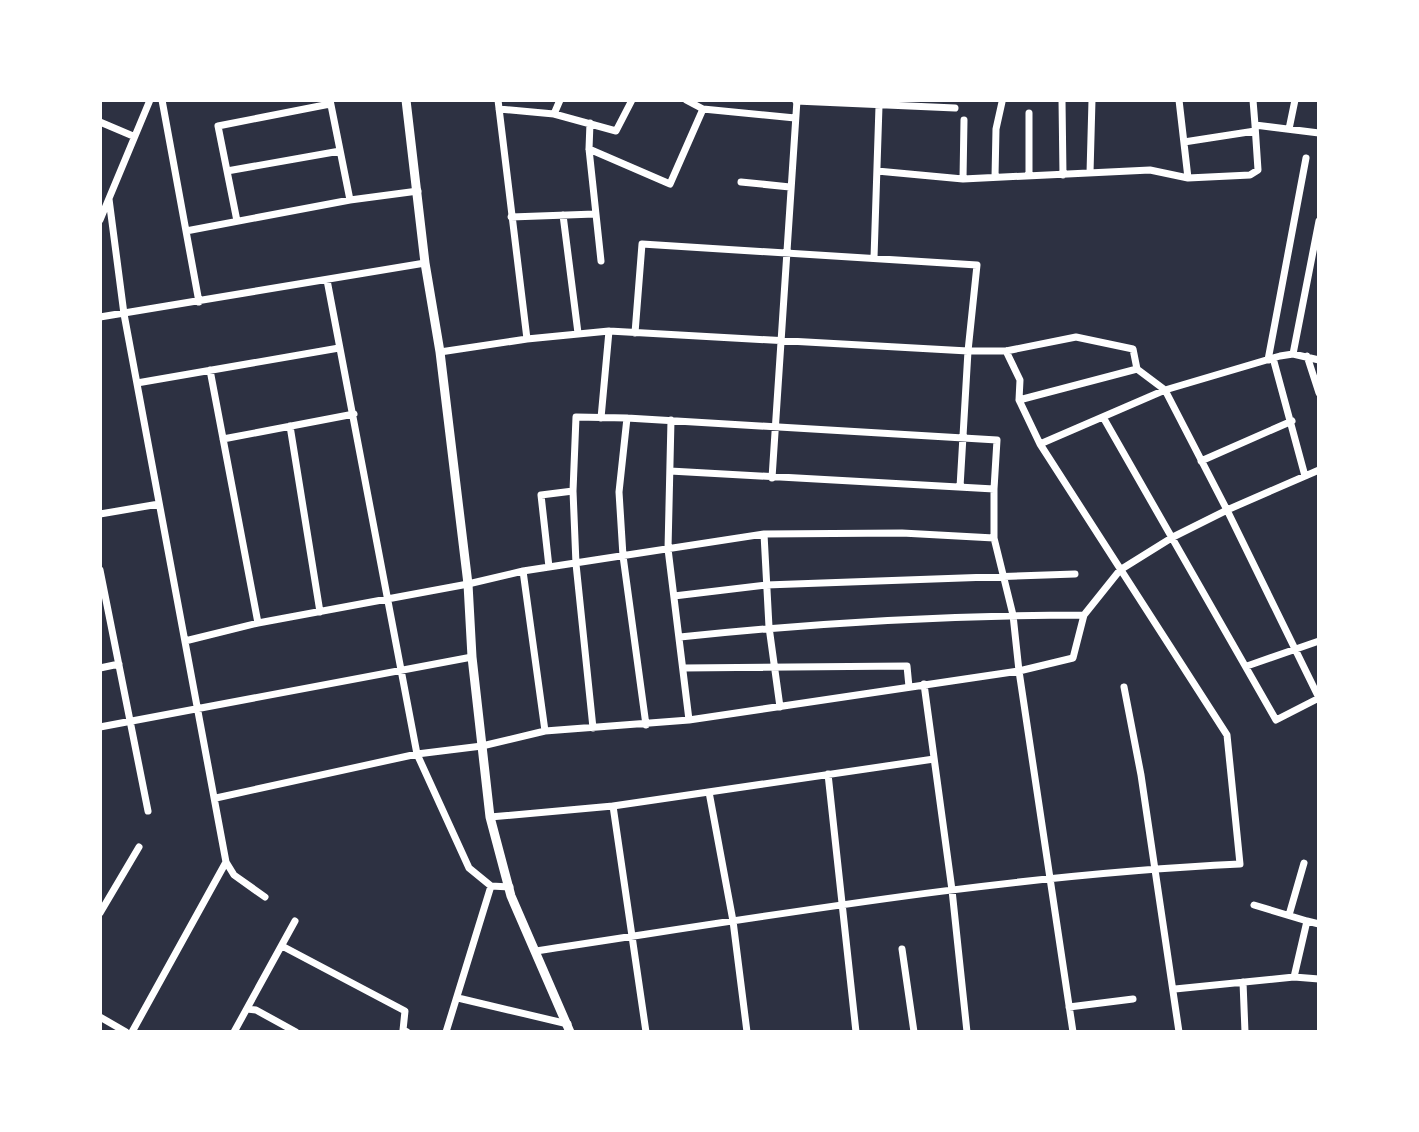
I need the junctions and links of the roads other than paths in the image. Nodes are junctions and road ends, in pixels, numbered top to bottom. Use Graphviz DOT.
graph roads {
  1 [pos="150,100"];
  2 [pos="162,100"];
  3 [pos="406,100"];
  4 [pos="498,100"];
  5 [pos="560,100"];
  6 [pos="632,100"];
  7 [pos="686,100"];
  8 [pos="796,100"];
  9 [pos="1062,100"];
  10 [pos="1092,100"];
  11 [pos="1188,100"];
  12 [pos="1253,100"];
  13 [pos="1295,100"];
  14 [pos="1179,101"];
  15 [pos="330,102"];
  16 [pos="1002,102"];
  17 [pos="879,106"];
  18 [pos="955,108"];
  19 [pos="499,109"];
  20 [pos="703,109"];
  21 [pos="1029,113"];
  22 [pos="554,114"];
  23 [pos="795,118"];
  24 [pos="964,120"];
  25 [pos="100,122"];
  26 [pos="590,123"];
  27 [pos="1255,128"];
  28 [pos="1289,129"];
  29 [pos="1319,133"];
  30 [pos="133,136"];
  31 [pos="1184,142"];
  32 [pos="589,149"];
  33 [pos="340,151"];
  34 [pos="1306,158"];
  35 [pos="227,171"];
  36 [pos="877,171"];
  37 [pos="1090,173"];
  38 [pos="1063,175"];
  39 [pos="1029,176"];
  40 [pos="995,177"];
  41 [pos="1188,178"];
  42 [pos="963,179"];
  43 [pos="741,182"];
  44 [pos="790,187"];
  45 [pos="418,191"];
  46 [pos="109,199"];
  47 [pos="350,200"];
  48 [pos="595,214"];
  49 [pos="563,215"];
  50 [pos="511,217"];
  51 [pos="100,220"];
  52 [pos="237,221"];
  53 [pos="1319,221"];
  54 [pos="186,231"];
  55 [pos="785,253"];
  56 [pos="874,258"];
  57 [pos="601,261"];
  58 [pos="425,263"];
  59 [pos="327,280"];
  60 [pos="199,302"];
  61 [pos="124,314"];
  62 [pos="100,317"];
  63 [pos="609,331"];
  64 [pos="578,333"];
  65 [pos="635,333"];
  66 [pos="527,339"];
  67 [pos="780,340"];
  68 [pos="339,348"];
  69 [pos="968,351"];
  70 [pos="1006,351"];
  71 [pos="440,352"];
  72 [pos="1293,354"];
  73 [pos="1307,356"];
  74 [pos="1270,359"];
  75 [pos="1319,360"];
  76 [pos="1137,369"];
  77 [pos="210,370"];
  78 [pos="137,383"];
  79 [pos="1165,390"];
  80 [pos="1319,393"];
  81 [pos="1019,400"];
  82 [pos="354,414"];
  83 [pos="1103,417"];
  84 [pos="601,418"];
  85 [pos="627,418"];
  86 [pos="671,420"];
  87 [pos="1292,421"];
  88 [pos="290,426"];
  89 [pos="775,427"];
  90 [pos="962,437"];
  91 [pos="223,439"];
  92 [pos="1040,444"];
  93 [pos="1201,461"];
  94 [pos="1319,470"];
  95 [pos="670,471"];
  96 [pos="1305,476"];
  97 [pos="772,478"];
  98 [pos="960,487"];
  99 [pos="994,489"];
  100 [pos="573,491"];
  101 [pos="159,504"];
  102 [pos="1227,510"];
  103 [pos="100,514"];
  104 [pos="764,534"];
  105 [pos="1173,537"];
  106 [pos="994,538"];
  107 [pos="668,549"];
  108 [pos="623,556"];
  109 [pos="576,564"];
  110 [pos="549,567"];
  111 [pos="100,570"];
  112 [pos="1120,570"];
  113 [pos="523,571"];
  114 [pos="1075,574"];
  115 [pos="1003,576"];
  116 [pos="468,584"];
  117 [pos="766,585"];
  118 [pos="674,596"];
  119 [pos="389,599"];
  120 [pos="320,612"];
  121 [pos="1013,615"];
  122 [pos="1084,615"];
  123 [pos="258,623"];
  124 [pos="769,627"];
  125 [pos="680,637"];
  126 [pos="185,641"];
  127 [pos="1319,641"];
  128 [pos="1296,649"];
  129 [pos="472,657"];
  130 [pos="119,664"];
  131 [pos="1247,666"];
  132 [pos="774,667"];
  133 [pos="100,668"];
  134 [pos="684,668"];
  135 [pos="399,670"];
  136 [pos="1019,671"];
  137 [pos="924,684"];
  138 [pos="909,687"];
  139 [pos="1124,687"];
  140 [pos="1319,698"];
  141 [pos="780,707"];
  142 [pos="198,710"];
  143 [pos="689,720"];
  144 [pos="130,722"];
  145 [pos="646,725"];
  146 [pos="100,727"];
  147 [pos="593,728"];
  148 [pos="545,731"];
  149 [pos="482,746"];
  150 [pos="417,754"];
  151 [pos="934,759"];
  152 [pos="828,774"];
  153 [pos="709,792"];
  154 [pos="216,798"];
  155 [pos="613,806"];
  156 [pos="148,811"];
  157 [pos="490,817"];
  158 [pos="139,847"];
  159 [pos="226,862"];
  160 [pos="1304,863"];
  161 [pos="1153,868"];
  162 [pos="1051,878"];
  163 [pos="491,886"];
  164 [pos="510,887"];
  165 [pos="952,890"];
  166 [pos="265,897"];
  167 [pos="1254,905"];
  168 [pos="843,906"];
  169 [pos="100,913"];
  170 [pos="1289,915"];
  171 [pos="295,921"];
  172 [pos="733,921"];
  173 [pos="1307,921"];
  174 [pos="1319,924"];
  175 [pos="631,936"];
  176 [pos="282,946"];
  177 [pos="902,949"];
  178 [pos="536,951"];
  179 [pos="1294,977"];
  180 [pos="1319,979"];
  181 [pos="1243,982"];
  182 [pos="1175,989"];
  183 [pos="458,998"];
  184 [pos="1133,999"];
  185 [pos="1069,1007"];
  186 [pos="247,1009"];
  187 [pos="100,1017"];
  188 [pos="569,1028"];
  189 [pos="126,1032"];
  190 [pos="132,1032"];
  191 [pos="234,1032"];
  192 [pos="296,1032"];
  193 [pos="407,1032"];
  194 [pos="446,1032"];
  195 [pos="646,1032"];
  196 [pos="747,1032"];
  197 [pos="856,1032"];
  198 [pos="914,1032"];
  199 [pos="967,1032"];
  200 [pos="1073,1032"];
  201 [pos="1179,1032"];
  202 [pos="1245,1032"];
  1 -- 30 [label="street"];
  2 -- 54 [label="street"];
  3 -- 45 [label="street"];
  4 -- 19 [label="street"];
  5 -- 22 [label="street"];
  6 -- 26 [label="street"];
  7 -- 20 [label="street"];
  8 -- 17 [label="street"];
  8 -- 23 [label="street"];
  9 -- 38 [label="street"];
  10 -- 37 [label="street"];
  11 -- 14 [label="street"];
  12 -- 27 [label="street"];
  13 -- 28 [label="street"];
  14 -- 31 [label="street"];
  15 -- 33 [label="street"];
  15 -- 35 [label="street"];
  16 -- 40 [label="street"];
  17 -- 18 [label="street"];
  17 -- 36 [label="street"];
  19 -- 22 [label="street"];
  19 -- 50 [label="street"];
  20 -- 23 [label="street"];
  20 -- 32 [label="street"];
  21 -- 39 [label="street"];
  22 -- 26 [label="street"];
  23 -- 44 [label="street"];
  24 -- 42 [label="street"];
  25 -- 30 [label="street"];
  26 -- 32 [label="street"];
  27 -- 28 [label="street"];
  27 -- 31 [label="street"];
  27 -- 41 [label="street"];
  28 -- 29 [label="street"];
  30 -- 46 [label="street"];
  31 -- 41 [label="street"];
  32 -- 48 [label="street"];
  33 -- 35 [label="street"];
  33 -- 47 [label="street"];
  34 -- 74 [label="street"];
  35 -- 52 [label="street"];
  36 -- 42 [label="street"];
  36 -- 56 [label="street"];
  37 -- 38 [label="street"];
  37 -- 41 [label="street"];
  38 -- 39 [label="street"];
  39 -- 40 [label="street"];
  40 -- 42 [label="street"];
  43 -- 44 [label="street"];
  44 -- 55 [label="street"];
  45 -- 47 [label="street"];
  45 -- 58 [label="street"];
  46 -- 51 [label="street"];
  46 -- 61 [label="street"];
  47 -- 52 [label="street"];
  48 -- 49 [label="street"];
  48 -- 57 [label="street"];
  49 -- 50 [label="street"];
  49 -- 64 [label="street"];
  50 -- 66 [label="street"];
  52 -- 54 [label="street"];
  53 -- 72 [label="street"];
  54 -- 60 [label="street"];
  55 -- 56 [label="street"];
  55 -- 65 [label="street"];
  55 -- 67 [label="street"];
  56 -- 69 [label="street"];
  58 -- 59 [label="street"];
  58 -- 71 [label="street"];
  59 -- 60 [label="street"];
  59 -- 68 [label="street"];
  60 -- 61 [label="street"];
  61 -- 62 [label="street"];
  61 -- 78 [label="street"];
  63 -- 64 [label="street"];
  63 -- 65 [label="street"];
  63 -- 84 [label="street"];
  64 -- 66 [label="street"];
  65 -- 67 [label="street"];
  66 -- 71 [label="street"];
  67 -- 69 [label="street"];
  67 -- 89 [label="street"];
  68 -- 77 [label="street"];
  68 -- 82 [label="street"];
  69 -- 70 [label="street"];
  69 -- 90 [label="street"];
  70 -- 76 [label="street"];
  70 -- 81 [label="street"];
  71 -- 116 [label="street"];
  72 -- 73 [label="street"];
  72 -- 74 [label="street"];
  73 -- 75 [label="street"];
  73 -- 80 [label="street"];
  74 -- 79 [label="street"];
  74 -- 87 [label="street"];
  76 -- 79 [label="street"];
  76 -- 81 [label="street"];
  77 -- 78 [label="street"];
  77 -- 91 [label="street"];
  78 -- 101 [label="street"];
  79 -- 83 [label="street"];
  79 -- 93 [label="street"];
  81 -- 92 [label="street"];
  82 -- 88 [label="street"];
  82 -- 119 [label="street"];
  83 -- 92 [label="street"];
  83 -- 105 [label="street"];
  84 -- 85 [label="street"];
  84 -- 100 [label="street"];
  85 -- 86 [label="street"];
  85 -- 108 [label="street"];
  86 -- 89 [label="street"];
  86 -- 95 [label="street"];
  87 -- 93 [label="street"];
  87 -- 96 [label="street"];
  88 -- 91 [label="street"];
  88 -- 120 [label="street"];
  89 -- 90 [label="street"];
  89 -- 97 [label="street"];
  90 -- 98 [label="street"];
  90 -- 99 [label="street"];
  91 -- 123 [label="street"];
  92 -- 112 [label="street"];
  93 -- 102 [label="street"];
  94 -- 96 [label="street"];
  95 -- 97 [label="street"];
  95 -- 107 [label="street"];
  96 -- 102 [label="street"];
  97 -- 98 [label="street"];
  98 -- 99 [label="street"];
  99 -- 106 [label="street"];
  100 -- 109 [label="street"];
  100 -- 110 [label="street"];
  101 -- 103 [label="street"];
  101 -- 126 [label="street"];
  102 -- 105 [label="street"];
  102 -- 128 [label="street"];
  104 -- 106 [label="street"];
  104 -- 107 [label="street"];
  104 -- 117 [label="street"];
  105 -- 112 [label="street"];
  105 -- 131 [label="street"];
  106 -- 115 [label="street"];
  107 -- 108 [label="street"];
  107 -- 118 [label="street"];
  108 -- 109 [label="street"];
  108 -- 145 [label="street"];
  109 -- 110 [label="street"];
  109 -- 147 [label="street"];
  110 -- 113 [label="street"];
  111 -- 130 [label="street"];
  112 -- 122 [label="street"];
  112 -- 161 [label="street"];
  113 -- 116 [label="street"];
  113 -- 148 [label="street"];
  114 -- 115 [label="street"];
  115 -- 117 [label="street"];
  115 -- 121 [label="street"];
  116 -- 119 [label="street"];
  116 -- 129 [label="street"];
  117 -- 118 [label="street"];
  117 -- 124 [label="street"];
  118 -- 125 [label="street"];
  119 -- 120 [label="street"];
  119 -- 135 [label="street"];
  120 -- 123 [label="street"];
  121 -- 122 [label="street"];
  121 -- 124 [label="street"];
  121 -- 136 [label="street"];
  122 -- 136 [label="street"];
  123 -- 126 [label="street"];
  124 -- 125 [label="street"];
  124 -- 132 [label="street"];
  125 -- 134 [label="street"];
  126 -- 142 [label="street"];
  127 -- 128 [label="street"];
  128 -- 131 [label="street"];
  128 -- 140 [label="street"];
  129 -- 135 [label="street"];
  129 -- 149 [label="street"];
  130 -- 133 [label="street"];
  130 -- 144 [label="street"];
  131 -- 140 [label="street"];
  132 -- 134 [label="street"];
  132 -- 138 [label="street"];
  132 -- 141 [label="street"];
  134 -- 143 [label="street"];
  135 -- 142 [label="street"];
  135 -- 150 [label="street"];
  136 -- 137 [label="street"];
  136 -- 162 [label="street"];
  137 -- 138 [label="street"];
  137 -- 151 [label="street"];
  138 -- 141 [label="street"];
  139 -- 161 [label="street"];
  141 -- 143 [label="street"];
  142 -- 144 [label="street"];
  142 -- 154 [label="street"];
  143 -- 145 [label="street"];
  144 -- 146 [label="street"];
  144 -- 156 [label="street"];
  145 -- 147 [label="street"];
  147 -- 148 [label="street"];
  148 -- 149 [label="street"];
  149 -- 150 [label="street"];
  149 -- 157 [label="street"];
  150 -- 154 [label="street"];
  150 -- 163 [label="street"];
  151 -- 152 [label="street"];
  151 -- 165 [label="street"];
  152 -- 153 [label="street"];
  152 -- 168 [label="street"];
  153 -- 155 [label="street"];
  153 -- 172 [label="street"];
  154 -- 159 [label="street"];
  155 -- 157 [label="street"];
  155 -- 175 [label="street"];
  157 -- 164 [label="street"];
  158 -- 169 [label="street"];
  159 -- 166 [label="street"];
  159 -- 190 [label="street"];
  160 -- 170 [label="street"];
  161 -- 162 [label="street"];
  161 -- 182 [label="street"];
  162 -- 165 [label="street"];
  162 -- 185 [label="street"];
  163 -- 164 [label="street"];
  163 -- 183 [label="street"];
  164 -- 178 [label="street"];
  165 -- 168 [label="street"];
  165 -- 199 [label="street"];
  167 -- 170 [label="street"];
  168 -- 172 [label="street"];
  168 -- 197 [label="street"];
  170 -- 173 [label="street"];
  171 -- 176 [label="street"];
  172 -- 175 [label="street"];
  172 -- 196 [label="street"];
  173 -- 174 [label="street"];
  173 -- 179 [label="street"];
  175 -- 178 [label="street"];
  175 -- 195 [label="street"];
  176 -- 186 [label="street"];
  176 -- 193 [label="street"];
  177 -- 198 [label="street"];
  178 -- 188 [label="street"];
  179 -- 180 [label="street"];
  179 -- 181 [label="street"];
  181 -- 182 [label="street"];
  181 -- 202 [label="street"];
  182 -- 201 [label="street"];
  183 -- 188 [label="street"];
  183 -- 194 [label="street"];
  184 -- 185 [label="street"];
  185 -- 200 [label="street"];
  186 -- 191 [label="street"];
  186 -- 192 [label="street"];
  187 -- 189 [label="street"];
}
